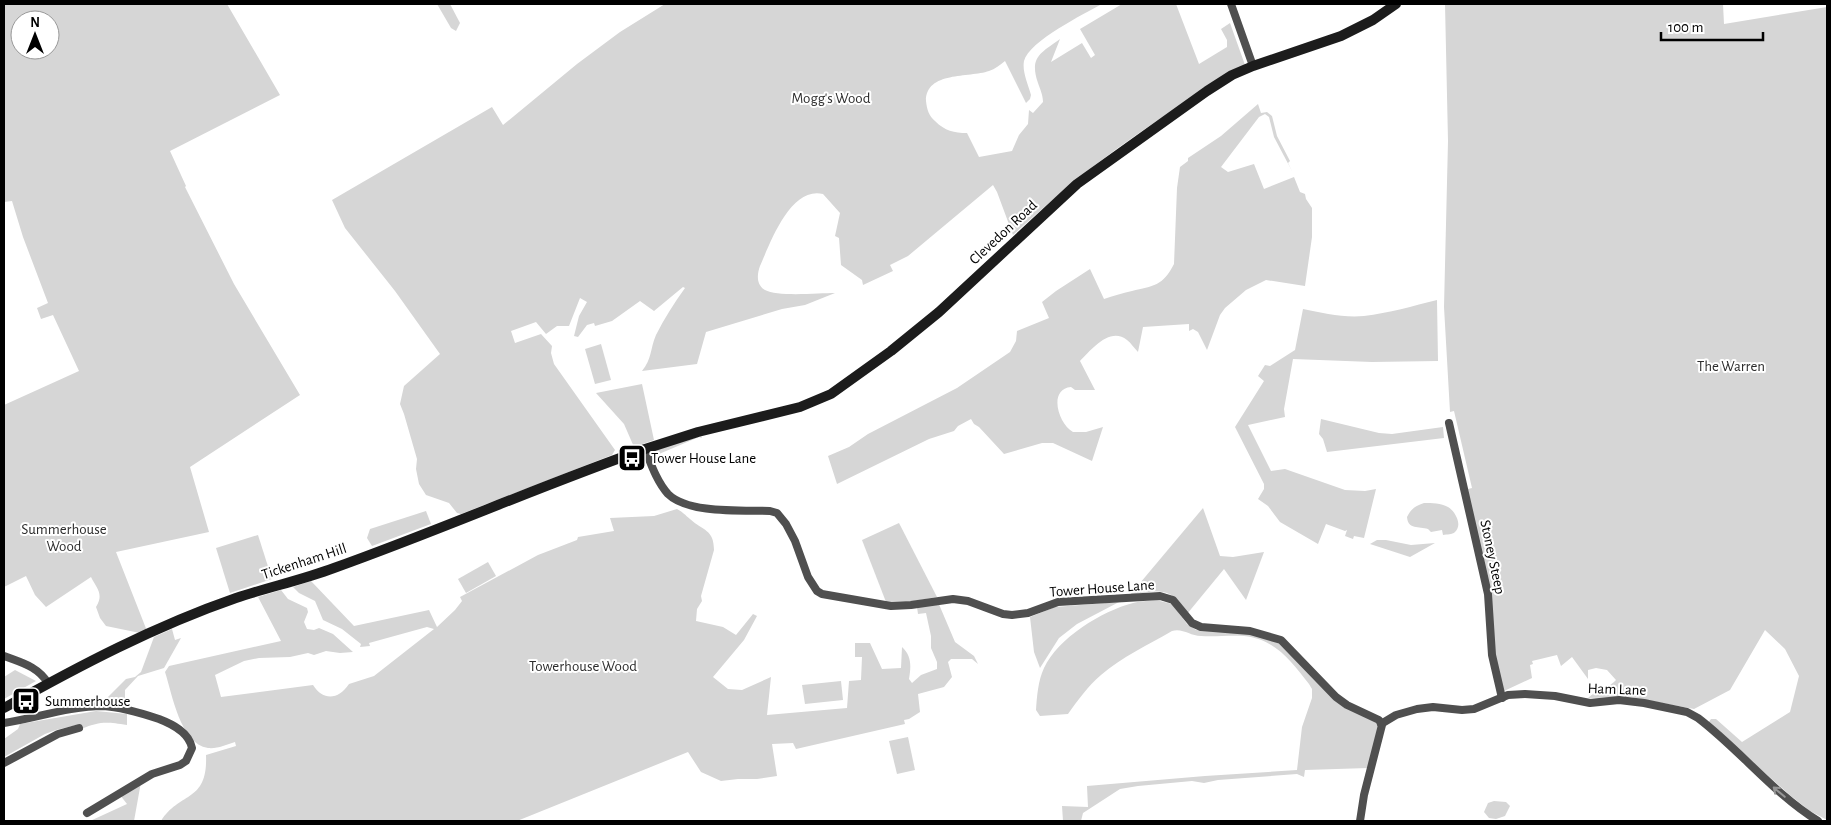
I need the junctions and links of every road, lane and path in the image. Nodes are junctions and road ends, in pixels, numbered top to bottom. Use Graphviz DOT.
graph roads {
  1 [pos="1231,4"];
  2 [pos="1396,4"];
  3 [pos="1253,66"];
  4 [pos="1449,423"];
  5 [pos="645,449"];
  6 [pos="621,458"];
  7 [pos="4,656"];
  8 [pos="48,683"];
  9 [pos="1502,698"];
  10 [pos="4,708"];
  11 [pos="4,723"];
  12 [pos="1381,724"];
  13 [pos="79,728"];
  14 [pos="4,764"];
  15 [pos="87,813"];
  16 [pos="1360,821"];
  17 [pos="1818,821"];
  1 -- 3 [label="street"];
  2 -- 3 [label="main road, Clevedon Road"];
  3 -- 5 [label="main road, Clevedon Road"];
  4 -- 9 [label="street, Stoney Steep"];
  5 -- 6 [label="main road, Clevedon Road"];
  5 -- 12 [label="street, Tower House Lane"];
  6 -- 8 [label="main road, Tickenham Hill"];
  7 -- 8 [label="street"];
  8 -- 10 [label="main road, Tickenham Hill"];
  9 -- 12 [label="street, Ham Lane"];
  17 -- 9 [label="street, Ham Lane, one-way"];
  11 -- 15 [label="street"];
  12 -- 16 [label="street"];
  13 -- 14 [label="street"];
}
